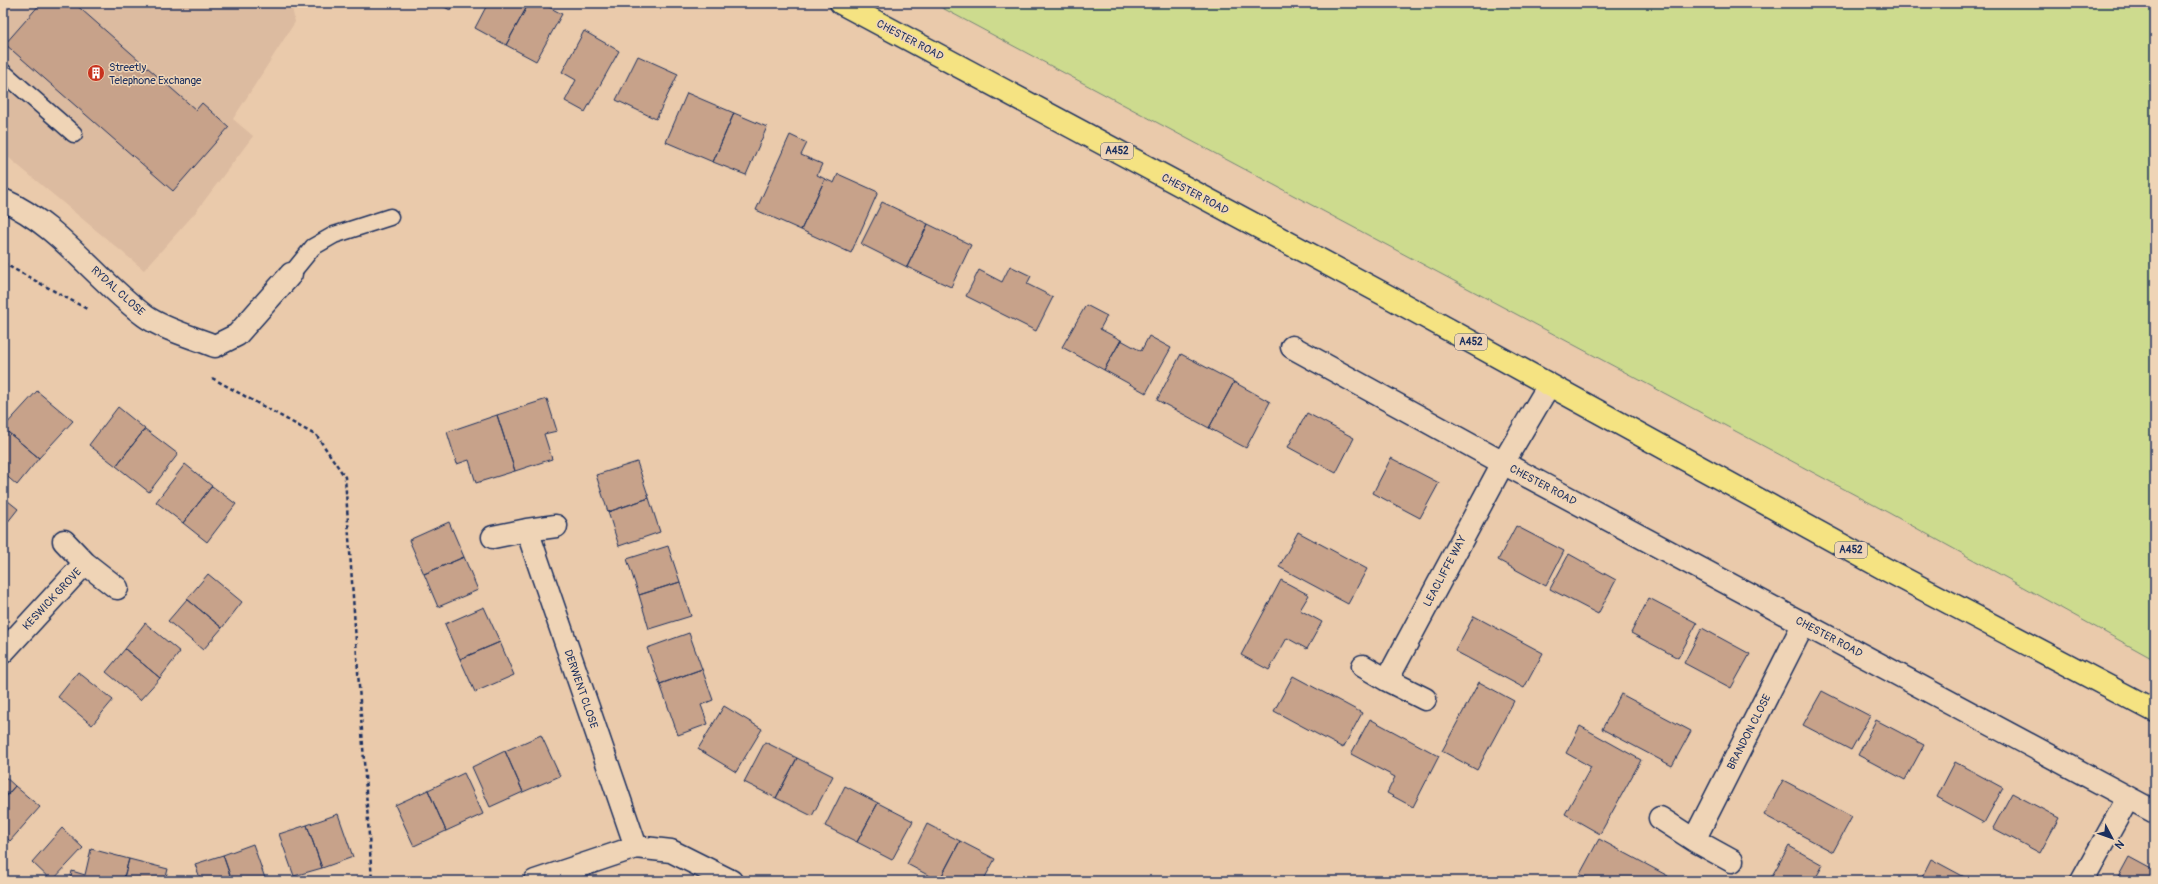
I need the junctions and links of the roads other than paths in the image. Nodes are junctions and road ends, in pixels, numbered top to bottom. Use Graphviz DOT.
graph roads {
  1 [pos="841,3"];
  2 [pos="3,72"];
  3 [pos="74,134"];
  4 [pos="3,200"];
  5 [pos="390,217"];
  6 [pos="291,274"];
  7 [pos="1292,347"];
  8 [pos="1549,385"];
  9 [pos="1503,463"];
  10 [pos="556,526"];
  11 [pos="527,530"];
  12 [pos="493,537"];
  13 [pos="64,541"];
  14 [pos="85,563"];
  15 [pos="117,588"];
  16 [pos="1804,623"];
  17 [pos="3,652"];
  18 [pos="1363,666"];
  19 [pos="1388,680"];
  20 [pos="1424,698"];
  21 [pos="2155,712"];
  22 [pos="2128,798"];
  23 [pos="2155,812"];
  24 [pos="1660,818"];
  25 [pos="1694,840"];
  26 [pos="636,847"];
  27 [pos="1732,861"];
  28 [pos="535,881"];
  29 [pos="731,881"];
  30 [pos="2082,881"];
  1 -- 8 [label="highway, CHESTER ROAD / A452"];
  2 -- 3 [label="lane"];
  4 -- 6 [label="street, RYDAL CLOSE"];
  5 -- 6 [label="lane"];
  7 -- 9 [label="street, CHESTER ROAD"];
  8 -- 9 [label="street, CHESTER ROAD"];
  8 -- 21 [label="highway, CHESTER ROAD / A452"];
  9 -- 16 [label="street, CHESTER ROAD"];
  9 -- 19 [label="street, LEACLIFFE WAY"];
  10 -- 11 [label="street"];
  11 -- 12 [label="street"];
  11 -- 26 [label="street, DERWENT CLOSE"];
  13 -- 14 [label="street, KESWICK GROVE"];
  14 -- 15 [label="street, KESWICK GROVE"];
  14 -- 17 [label="street, KESWICK GROVE"];
  16 -- 22 [label="street, CHESTER ROAD"];
  16 -- 25 [label="street, BRANDON CLOSE"];
  18 -- 19 [label="street"];
  19 -- 20 [label="street"];
  22 -- 23 [label="street, CHESTER ROAD"];
  22 -- 30 [label="street"];
  24 -- 25 [label="street"];
  25 -- 27 [label="street"];
  26 -- 28 [label="street"];
  26 -- 29 [label="street"];
}
